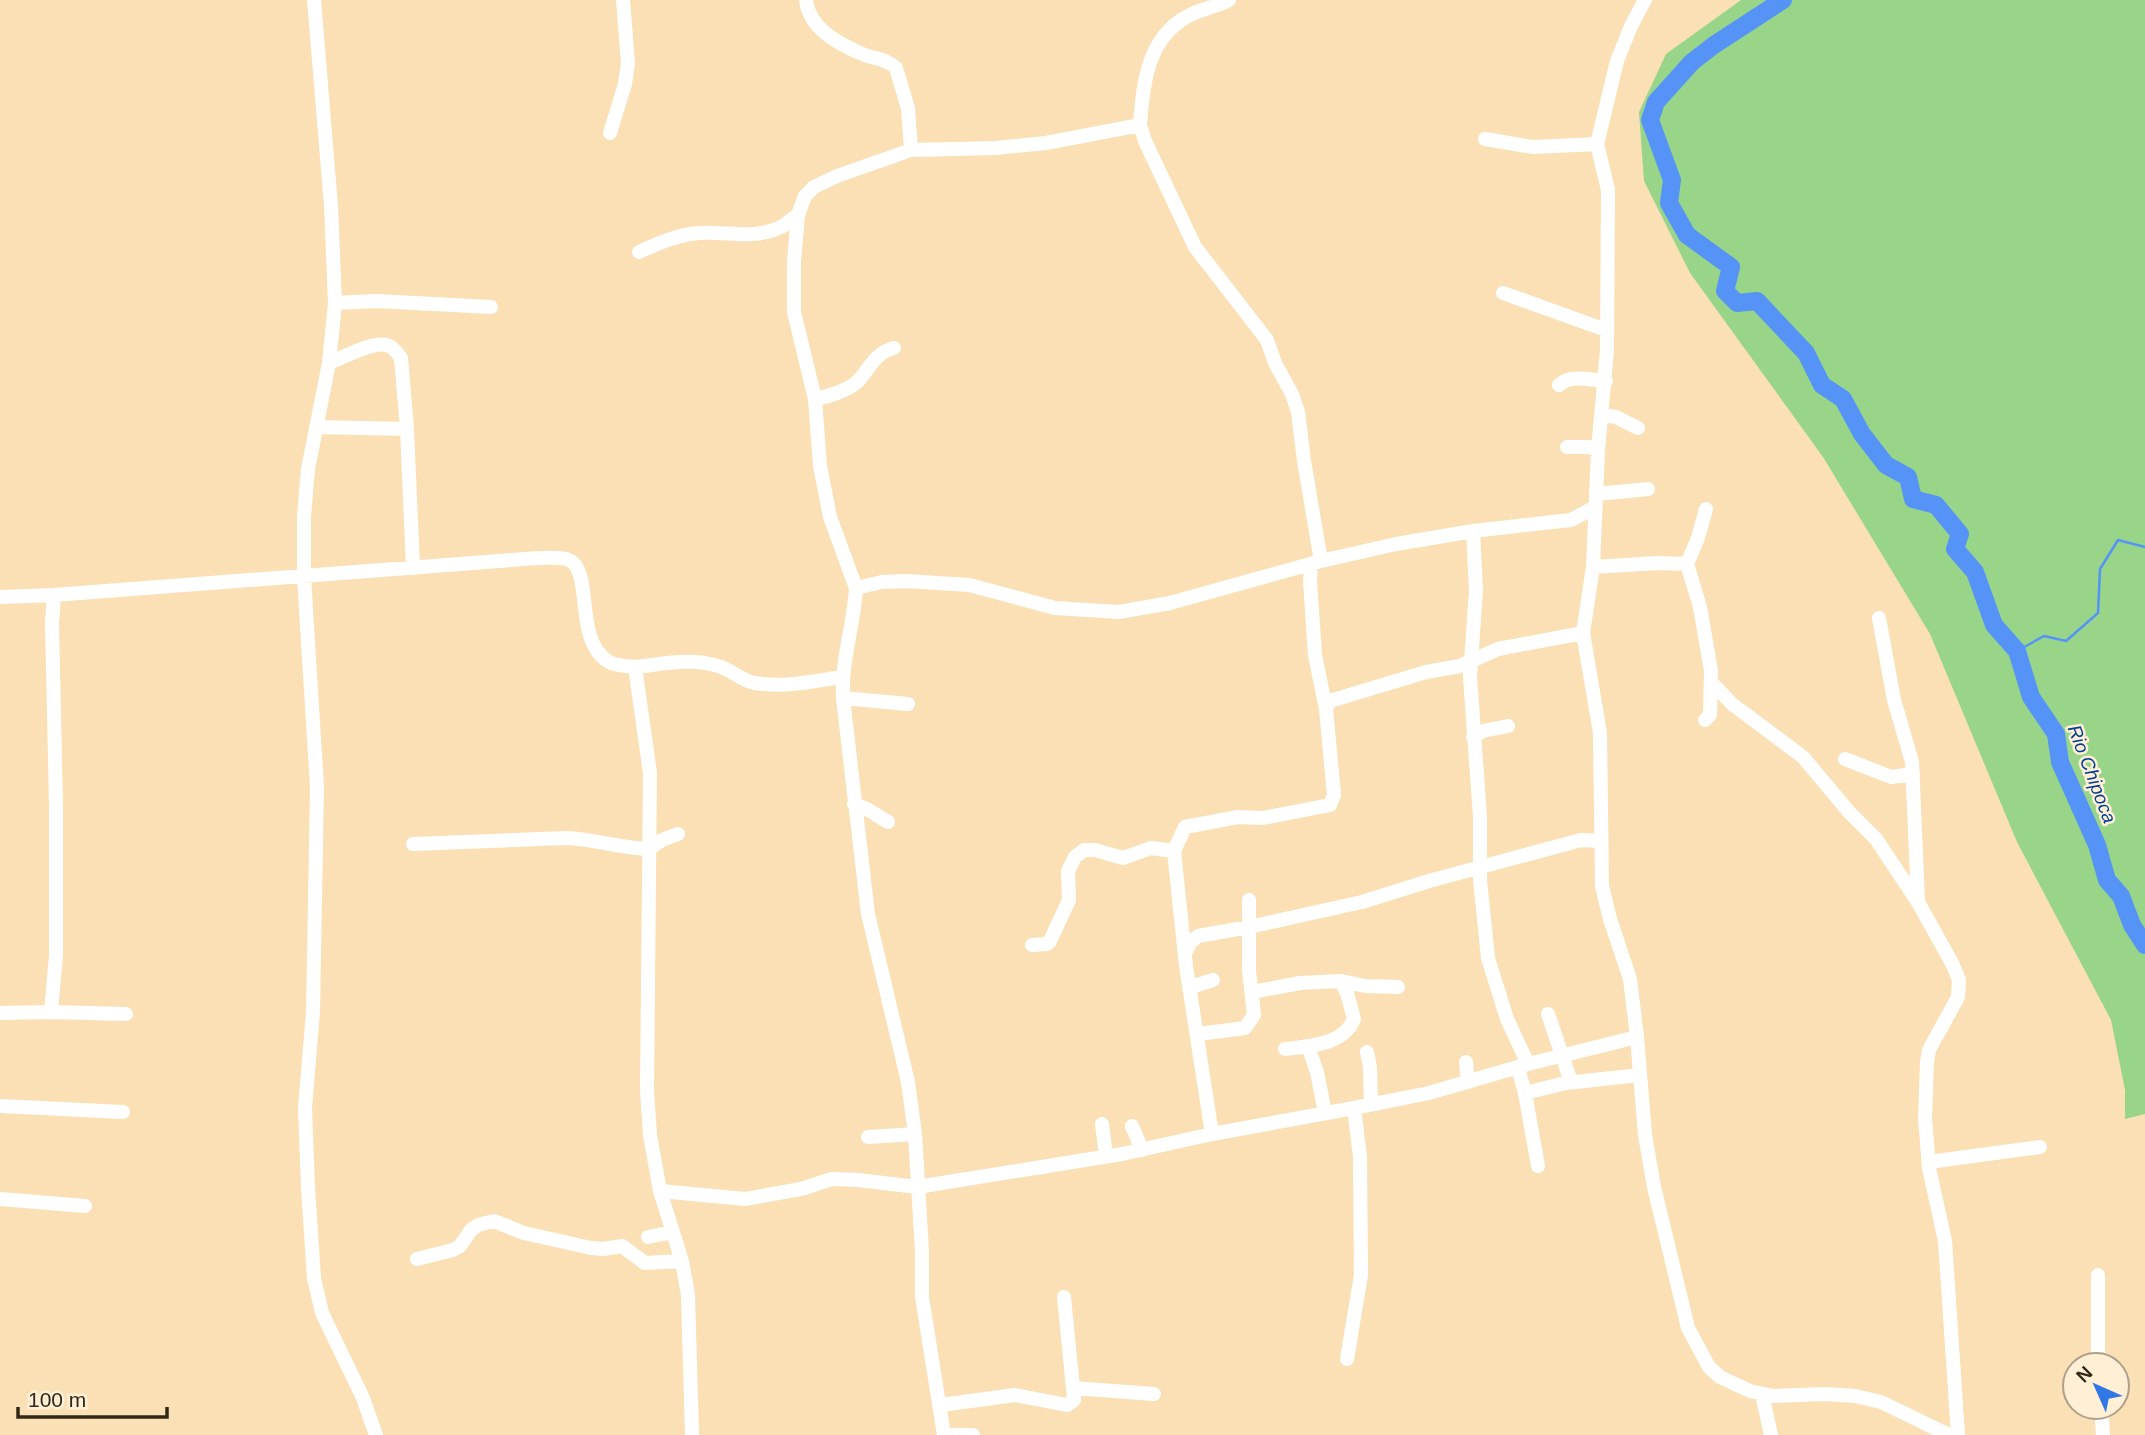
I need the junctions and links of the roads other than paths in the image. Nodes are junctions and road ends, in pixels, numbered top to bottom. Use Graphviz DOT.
graph roads {
  1 [pos="314,0"];
  2 [pos="623,0"];
  3 [pos="806,0"];
  4 [pos="1229,0"];
  5 [pos="1645,0"];
  6 [pos="1140,125"];
  7 [pos="610,133"];
  8 [pos="1485,139"];
  9 [pos="1597,144"];
  10 [pos="911,150"];
  11 [pos="798,215"];
  12 [pos="782,227"];
  13 [pos="796,234"];
  14 [pos="639,252"];
  15 [pos="1503,293"];
  16 [pos="335,303"];
  17 [pos="491,307"];
  18 [pos="1606,330"];
  19 [pos="894,348"];
  20 [pos="329,363"];
  21 [pos="1606,381"];
  22 [pos="1559,385"];
  23 [pos="815,400"];
  24 [pos="1602,415"];
  25 [pos="316,428"];
  26 [pos="1638,428"];
  27 [pos="407,429"];
  28 [pos="1567,447"];
  29 [pos="1598,450"];
  30 [pos="1648,489"];
  31 [pos="1596,500"];
  32 [pos="1706,509"];
  33 [pos="1571,520"];
  34 [pos="1473,531"];
  35 [pos="1594,533"];
  36 [pos="1316,563"];
  37 [pos="1687,564"];
  38 [pos="1593,567"];
  39 [pos="413,568"];
  40 [pos="304,577"];
  41 [pos="856,588"];
  42 [pos="54,595"];
  43 [pos="0,597"];
  44 [pos="1879,618"];
  45 [pos="1583,633"];
  46 [pos="1471,660"];
  47 [pos="635,667"];
  48 [pos="842,677"];
  49 [pos="1712,683"];
  50 [pos="842,698"];
  51 [pos="908,704"];
  52 [pos="1326,709"];
  53 [pos="1705,719"];
  54 [pos="1507,726"];
  55 [pos="1473,737"];
  56 [pos="1845,759"];
  57 [pos="1913,774"];
  58 [pos="854,804"];
  59 [pos="888,822"];
  60 [pos="678,834"];
  61 [pos="1600,841"];
  62 [pos="413,844"];
  63 [pos="649,849"];
  64 [pos="1174,851"];
  65 [pos="1481,874"];
  66 [pos="1250,900"];
  67 [pos="1918,902"];
  68 [pos="1183,926"];
  69 [pos="1249,927"];
  70 [pos="1198,936"];
  71 [pos="1031,944"];
  72 [pos="1186,951"];
  73 [pos="1213,980"];
  74 [pos="1342,981"];
  75 [pos="1191,987"];
  76 [pos="1398,987"];
  77 [pos="1252,992"];
  78 [pos="51,1012"];
  79 [pos="0,1013"];
  80 [pos="127,1014"];
  81 [pos="1548,1014"];
  82 [pos="1198,1034"];
  83 [pos="1637,1037"];
  84 [pos="1308,1046"];
  85 [pos="1285,1049"];
  86 [pos="1367,1052"];
  87 [pos="1563,1055"];
  88 [pos="1466,1062"];
  89 [pos="1523,1066"];
  90 [pos="1640,1075"];
  91 [pos="1468,1082"];
  92 [pos="1571,1082"];
  93 [pos="1525,1093"];
  94 [pos="1371,1104"];
  95 [pos="0,1106"];
  96 [pos="1354,1108"];
  97 [pos="123,1111"];
  98 [pos="1325,1113"];
  99 [pos="1102,1124"];
  100 [pos="1132,1126"];
  101 [pos="915,1134"];
  102 [pos="1212,1134"];
  103 [pos="868,1137"];
  104 [pos="2040,1147"];
  105 [pos="1142,1150"];
  106 [pos="1106,1156"];
  107 [pos="1929,1162"];
  108 [pos="1538,1166"];
  109 [pos="917,1187"];
  110 [pos="660,1191"];
  111 [pos="0,1199"];
  112 [pos="85,1206"];
  113 [pos="674,1232"];
  114 [pos="648,1237"];
  115 [pos="417,1259"];
  116 [pos="681,1261"];
  117 [pos="2098,1275"];
  118 [pos="1064,1297"];
  119 [pos="2098,1351"];
  120 [pos="1347,1359"];
  121 [pos="1073,1388"];
  122 [pos="1154,1394"];
  123 [pos="1762,1394"];
  124 [pos="941,1405"];
  125 [pos="376,1435"];
  126 [pos="692,1435"];
  127 [pos="944,1435"];
  128 [pos="951,1435"];
  129 [pos="972,1435"];
  130 [pos="1771,1435"];
  131 [pos="1949,1435"];
  132 [pos="1958,1435"];
  1 -- 16 [label="street"];
  2 -- 7 [label="street"];
  3 -- 10 [label="street"];
  4 -- 6 [label="street"];
  5 -- 9 [label="street"];
  6 -- 10 [label="street"];
  6 -- 36 [label="street"];
  8 -- 9 [label="street"];
  9 -- 18 [label="street"];
  10 -- 11 [label="street"];
  11 -- 12 [label="street"];
  11 -- 13 [label="street"];
  12 -- 13 [label="street"];
  12 -- 14 [label="street"];
  13 -- 23 [label="street"];
  15 -- 18 [label="street"];
  16 -- 17 [label="street"];
  16 -- 20 [label="street"];
  18 -- 21 [label="street"];
  19 -- 23 [label="street"];
  20 -- 25 [label="street"];
  20 -- 27 [label="street"];
  21 -- 22 [label="street"];
  21 -- 24 [label="street"];
  23 -- 41 [label="street"];
  24 -- 26 [label="street"];
  24 -- 29 [label="street"];
  25 -- 27 [label="street"];
  25 -- 40 [label="street"];
  27 -- 39 [label="street"];
  28 -- 29 [label="street"];
  29 -- 31 [label="street"];
  30 -- 31 [label="street"];
  31 -- 33 [label="street"];
  31 -- 35 [label="street"];
  32 -- 37 [label="street"];
  33 -- 34 [label="street"];
  33 -- 35 [label="street"];
  34 -- 36 [label="street"];
  34 -- 46 [label="street"];
  35 -- 38 [label="street"];
  36 -- 41 [label="street"];
  36 -- 52 [label="street"];
  37 -- 38 [label="street"];
  37 -- 49 [label="street"];
  38 -- 45 [label="street"];
  39 -- 40 [label="street"];
  39 -- 47 [label="street"];
  40 -- 42 [label="street"];
  40 -- 125 [label="street"];
  41 -- 48 [label="street"];
  42 -- 43 [label="street"];
  42 -- 78 [label="street"];
  44 -- 57 [label="street"];
  45 -- 46 [label="street"];
  45 -- 61 [label="street"];
  46 -- 52 [label="street"];
  46 -- 55 [label="street"];
  47 -- 48 [label="street"];
  47 -- 63 [label="street"];
  48 -- 50 [label="street"];
  49 -- 53 [label="street"];
  49 -- 67 [label="street"];
  50 -- 51 [label="street"];
  50 -- 58 [label="street"];
  52 -- 64 [label="street"];
  54 -- 55 [label="street"];
  55 -- 65 [label="street"];
  56 -- 57 [label="street"];
  57 -- 67 [label="street"];
  58 -- 59 [label="street"];
  58 -- 101 [label="street"];
  60 -- 63 [label="street"];
  61 -- 65 [label="street"];
  61 -- 83 [label="street"];
  62 -- 63 [label="street"];
  63 -- 110 [label="street"];
  64 -- 68 [label="street"];
  64 -- 71 [label="street"];
  65 -- 69 [label="street"];
  65 -- 89 [label="street"];
  66 -- 69 [label="street"];
  67 -- 107 [label="street"];
  68 -- 70 [label="street"];
  68 -- 72 [label="street"];
  69 -- 70 [label="street"];
  69 -- 77 [label="street"];
  70 -- 72 [label="street"];
  72 -- 75 [label="street"];
  73 -- 75 [label="street"];
  74 -- 76 [label="street"];
  74 -- 77 [label="street"];
  74 -- 84 [label="street"];
  75 -- 82 [label="street"];
  77 -- 82 [label="street"];
  78 -- 79 [label="street"];
  78 -- 80 [label="street"];
  81 -- 87 [label="street"];
  82 -- 102 [label="street"];
  83 -- 87 [label="street"];
  83 -- 90 [label="street"];
  84 -- 85 [label="street"];
  84 -- 98 [label="street"];
  86 -- 94 [label="street"];
  87 -- 89 [label="street"];
  87 -- 92 [label="street"];
  88 -- 91 [label="street"];
  89 -- 91 [label="street"];
  89 -- 93 [label="street"];
  90 -- 92 [label="street"];
  90 -- 123 [label="street"];
  91 -- 94 [label="street"];
  92 -- 93 [label="street"];
  93 -- 108 [label="street"];
  94 -- 96 [label="street"];
  95 -- 97 [label="street"];
  96 -- 98 [label="street"];
  96 -- 120 [label="street"];
  98 -- 102 [label="street"];
  99 -- 106 [label="street"];
  100 -- 105 [label="street"];
  101 -- 103 [label="street"];
  101 -- 109 [label="street"];
  102 -- 105 [label="street"];
  104 -- 107 [label="street"];
  105 -- 106 [label="street"];
  106 -- 109 [label="street"];
  107 -- 132 [label="street"];
  109 -- 110 [label="street"];
  109 -- 124 [label="street"];
  110 -- 113 [label="street"];
  111 -- 112 [label="street"];
  113 -- 114 [label="street"];
  113 -- 116 [label="street"];
  115 -- 116 [label="street"];
  116 -- 126 [label="street"];
  117 -- 119 [label="street"];
  118 -- 121 [label="street"];
  121 -- 122 [label="street"];
  121 -- 124 [label="street"];
  123 -- 130 [label="street"];
  123 -- 131 [label="street"];
  124 -- 127 [label="street"];
  128 -- 129 [label="street"];
}
